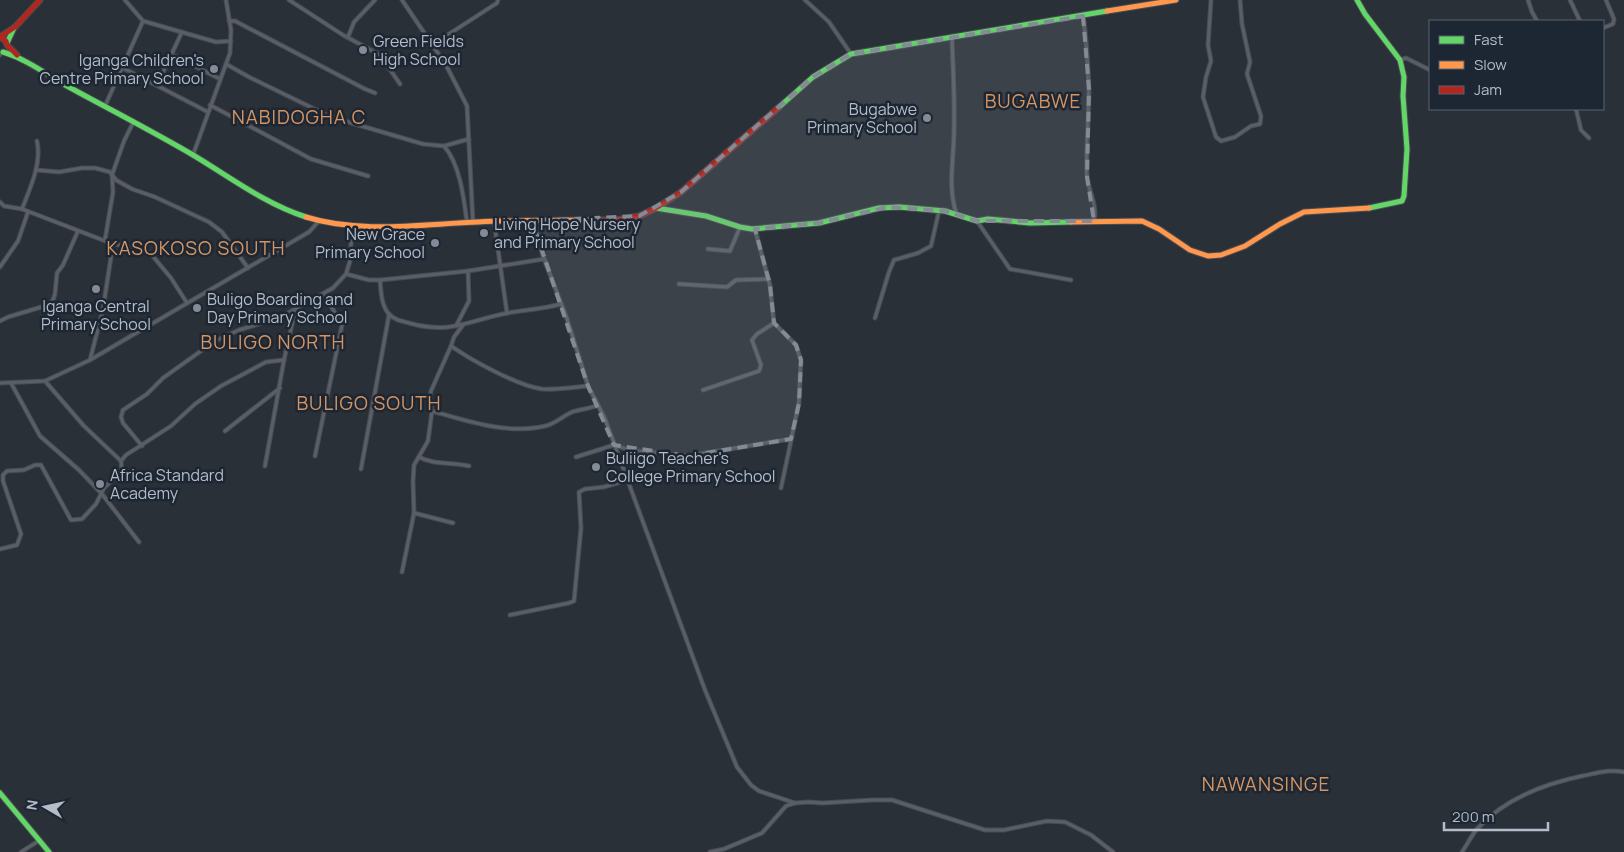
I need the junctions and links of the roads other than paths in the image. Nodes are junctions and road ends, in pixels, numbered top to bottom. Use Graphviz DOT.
graph roads {
  1 [pos="40,0"];
  2 [pos="125,0"];
  3 [pos="226,0"];
  4 [pos="289,0"];
  5 [pos="375,0"];
  6 [pos="402,0"];
  7 [pos="498,0"];
  8 [pos="805,0"];
  9 [pos="1176,0"];
  10 [pos="1211,0"];
  11 [pos="1240,0"];
  12 [pos="1358,0"];
  13 [pos="1528,0"];
  14 [pos="1570,0"];
  15 [pos="1606,0"];
  16 [pos="1083,16"];
  17 [pos="1536,20"];
  18 [pos="1580,20"];
  19 [pos="144,21"];
  20 [pos="230,21"];
  21 [pos="15,27"];
  22 [pos="1604,28"];
  23 [pos="182,32"];
  24 [pos="0,37"];
  25 [pos="348,37"];
  26 [pos="952,39"];
  27 [pos="231,42"];
  28 [pos="7,44"];
  29 [pos="432,45"];
  30 [pos="1,53"];
  31 [pos="171,54"];
  32 [pos="851,54"];
  33 [pos="18,56"];
  34 [pos="1400,60"];
  35 [pos="226,64"];
  36 [pos="123,68"];
  37 [pos="1429,70"];
  38 [pos="220,79"];
  39 [pos="400,84"];
  40 [pos="157,85"];
  41 [pos="375,92"];
  42 [pos="210,105"];
  43 [pos="104,106"];
  44 [pos="1576,110"];
  45 [pos="208,112"];
  46 [pos="133,123"];
  47 [pos="1589,138"];
  48 [pos="469,139"];
  49 [pos="37,141"];
  50 [pos="444,146"];
  51 [pos="192,155"];
  52 [pos="36,170"];
  53 [pos="112,175"];
  54 [pos="368,176"];
  55 [pos="0,202"];
  56 [pos="656,208"];
  57 [pos="22,209"];
  58 [pos="939,210"];
  59 [pos="28,212"];
  60 [pos="957,215"];
  61 [pos="319,221"];
  62 [pos="494,221"];
  63 [pos="976,221"];
  64 [pos="1094,221"];
  65 [pos="532,222"];
  66 [pos="470,223"];
  67 [pos="352,225"];
  68 [pos="740,227"];
  69 [pos="755,229"];
  70 [pos="78,231"];
  71 [pos="105,240"];
  72 [pos="113,244"];
  73 [pos="708,249"];
  74 [pos="544,259"];
  75 [pos="0,267"];
  76 [pos="502,267"];
  77 [pos="248,268"];
  78 [pos="468,271"];
  79 [pos="346,274"];
  80 [pos="769,279"];
  81 [pos="380,280"];
  82 [pos="1071,280"];
  83 [pos="679,284"];
  84 [pos="324,294"];
  85 [pos="187,303"];
  86 [pos="561,304"];
  87 [pos="295,310"];
  88 [pos="507,313"];
  89 [pos="389,314"];
  90 [pos="875,318"];
  91 [pos="0,321"];
  92 [pos="774,323"];
  93 [pos="456,326"];
  94 [pos="463,326"];
  95 [pos="451,346"];
  96 [pos="90,360"];
  97 [pos="284,360"];
  98 [pos="45,381"];
  99 [pos="0,383"];
  100 [pos="11,384"];
  101 [pos="588,386"];
  102 [pos="280,388"];
  103 [pos="703,390"];
  104 [pos="598,406"];
  105 [pos="432,411"];
  106 [pos="225,431"];
  107 [pos="791,439"];
  108 [pos="142,446"];
  109 [pos="614,446"];
  110 [pos="315,456"];
  111 [pos="419,457"];
  112 [pos="576,457"];
  113 [pos="121,461"];
  114 [pos="265,466"];
  115 [pos="469,466"];
  116 [pos="362,469"];
  117 [pos="627,480"];
  118 [pos="781,488"];
  119 [pos="102,494"];
  120 [pos="414,513"];
  121 [pos="453,523"];
  122 [pos="139,542"];
  123 [pos="0,549"];
  124 [pos="402,572"];
  125 [pos="510,615"];
  126 [pos="1624,772"];
  127 [pos="0,793"];
  128 [pos="795,803"];
  129 [pos="40,840"];
  130 [pos="21,852"];
  131 [pos="49,852"];
  132 [pos="710,852"];
  133 [pos="1113,852"];
  134 [pos="1462,852"];
  1 -- 21 [label="street"];
  2 -- 19 [label="street"];
  3 -- 20 [label="street"];
  4 -- 25 [label="street"];
  5 -- 25 [label="street"];
  6 -- 29 [label="street"];
  7 -- 29 [label="street"];
  8 -- 32 [label="street"];
  9 -- 16 [label="street"];
  10 -- 11 [label="street"];
  12 -- 34 [label="street"];
  13 -- 17 [label="street"];
  14 -- 18 [label="street"];
  15 -- 22 [label="street"];
  16 -- 26 [label="street"];
  16 -- 64 [label="street"];
  19 -- 23 [label="street"];
  19 -- 36 [label="street"];
  20 -- 27 [label="street"];
  20 -- 41 [label="street"];
  21 -- 24 [label="street"];
  21 -- 28 [label="street"];
  23 -- 27 [label="street"];
  23 -- 31 [label="street"];
  24 -- 28 [label="street"];
  25 -- 39 [label="street"];
  26 -- 32 [label="street"];
  26 -- 60 [label="street"];
  27 -- 35 [label="street"];
  28 -- 30 [label="street"];
  28 -- 33 [label="street"];
  29 -- 48 [label="street"];
  30 -- 33 [label="street"];
  31 -- 38 [label="street"];
  31 -- 40 [label="street"];
  32 -- 56 [label="street"];
  33 -- 43 [label="street"];
  34 -- 37 [label="street"];
  34 -- 64 [label="street"];
  35 -- 38 [label="street"];
  35 -- 50 [label="street"];
  36 -- 40 [label="street"];
  36 -- 43 [label="street"];
  38 -- 42 [label="street"];
  40 -- 45 [label="street"];
  42 -- 45 [label="street"];
  42 -- 54 [label="street"];
  43 -- 46 [label="street"];
  44 -- 47 [label="street"];
  45 -- 51 [label="street"];
  46 -- 51 [label="street"];
  46 -- 53 [label="street"];
  48 -- 50 [label="street"];
  48 -- 66 [label="street"];
  49 -- 52 [label="street"];
  50 -- 66 [label="street"];
  51 -- 61 [label="street"];
  52 -- 53 [label="street"];
  52 -- 57 [label="street"];
  53 -- 71 [label="street"];
  53 -- 77 [label="street"];
  55 -- 57 [label="street"];
  56 -- 65 [label="street"];
  56 -- 68 [label="street"];
  57 -- 59 [label="street"];
  58 -- 60 [label="street"];
  58 -- 69 [label="street"];
  58 -- 90 [label="street"];
  59 -- 70 [label="street"];
  59 -- 75 [label="street"];
  60 -- 63 [label="street"];
  61 -- 67 [label="street"];
  61 -- 77 [label="street"];
  62 -- 65 [label="street"];
  62 -- 66 [label="street"];
  62 -- 76 [label="street"];
  63 -- 64 [label="street"];
  63 -- 82 [label="street"];
  65 -- 74 [label="street"];
  66 -- 67 [label="street"];
  67 -- 79 [label="street"];
  68 -- 69 [label="street"];
  68 -- 73 [label="street"];
  69 -- 80 [label="street"];
  70 -- 71 [label="street"];
  70 -- 91 [label="street"];
  71 -- 72 [label="street"];
  72 -- 85 [label="street"];
  72 -- 96 [label="street"];
  74 -- 76 [label="street"];
  74 -- 86 [label="street"];
  76 -- 78 [label="street"];
  76 -- 88 [label="street"];
  77 -- 85 [label="street"];
  78 -- 81 [label="street"];
  78 -- 93 [label="street"];
  79 -- 81 [label="street"];
  79 -- 84 [label="street"];
  80 -- 83 [label="street"];
  80 -- 92 [label="street"];
  81 -- 89 [label="street"];
  84 -- 87 [label="street"];
  84 -- 110 [label="street"];
  85 -- 96 [label="street"];
  86 -- 88 [label="street"];
  86 -- 101 [label="street"];
  87 -- 97 [label="street"];
  87 -- 108 [label="street"];
  88 -- 94 [label="street"];
  89 -- 93 [label="street"];
  89 -- 116 [label="street"];
  92 -- 103 [label="street"];
  92 -- 107 [label="street"];
  93 -- 94 [label="street"];
  94 -- 95 [label="street"];
  95 -- 101 [label="street"];
  95 -- 105 [label="street"];
  96 -- 98 [label="street"];
  97 -- 102 [label="street"];
  97 -- 108 [label="street"];
  98 -- 100 [label="street"];
  98 -- 113 [label="street"];
  99 -- 100 [label="street"];
  100 -- 119 [label="street"];
  101 -- 104 [label="street"];
  102 -- 106 [label="street"];
  102 -- 114 [label="street"];
  104 -- 105 [label="street"];
  104 -- 109 [label="street"];
  105 -- 111 [label="street"];
  107 -- 109 [label="street"];
  107 -- 118 [label="street"];
  108 -- 113 [label="street"];
  109 -- 112 [label="street"];
  109 -- 117 [label="street"];
  111 -- 115 [label="street"];
  111 -- 120 [label="street"];
  113 -- 119 [label="street"];
  117 -- 125 [label="street"];
  117 -- 128 [label="street"];
  119 -- 122 [label="street"];
  119 -- 123 [label="street"];
  120 -- 121 [label="street"];
  120 -- 124 [label="street"];
  126 -- 134 [label="street"];
  127 -- 129 [label="street"];
  128 -- 132 [label="street"];
  128 -- 133 [label="street"];
  129 -- 130 [label="street"];
  129 -- 131 [label="street"];
}
